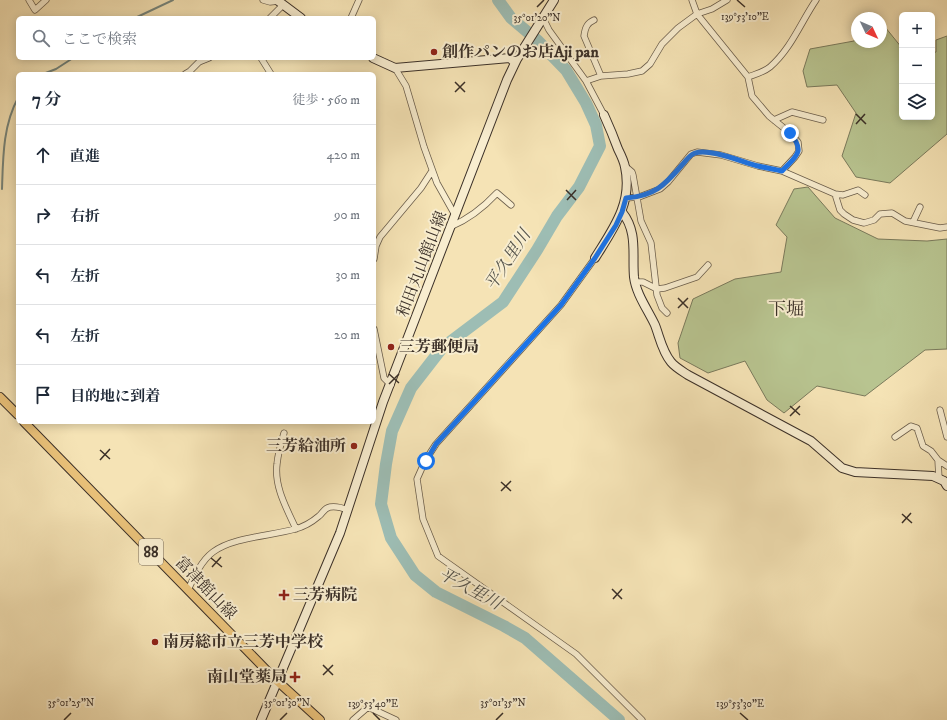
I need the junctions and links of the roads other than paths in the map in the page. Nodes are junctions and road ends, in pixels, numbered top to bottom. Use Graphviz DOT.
graph roads {
  1 [pos="29,0"];
  2 [pos="46,0"];
  3 [pos="263,0"];
  4 [pos="359,0"];
  5 [pos="554,0"];
  6 [pos="692,0"];
  7 [pos="727,0"];
  8 [pos="816,0"];
  9 [pos="280,2"];
  10 [pos="697,14"];
  11 [pos="271,16"];
  12 [pos="298,16"];
  13 [pos="351,16"];
  14 [pos="594,20"];
  15 [pos="542,21"];
  16 [pos="376,59"];
  17 [pos="204,60"];
  18 [pos="262,60"];
  19 [pos="516,61"];
  20 [pos="395,68"];
  21 [pos="190,72"];
  22 [pos="270,72"];
  23 [pos="601,76"];
  24 [pos="748,77"];
  25 [pos="586,81"];
  26 [pos="604,115"];
  27 [pos="774,120"];
  28 [pos="823,120"];
  29 [pos="625,166"];
  30 [pos="432,170"];
  31 [pos="782,171"];
  32 [pos="835,194"];
  33 [pos="865,195"];
  34 [pos="626,198"];
  35 [pos="637,198"];
  36 [pos="511,204"];
  37 [pos="920,207"];
  38 [pos="622,212"];
  39 [pos="455,215"];
  40 [pos="913,222"];
  41 [pos="450,227"];
  42 [pos="947,227"];
  43 [pos="376,246"];
  44 [pos="595,258"];
  45 [pos="708,265"];
  46 [pos="636,282"];
  47 [pos="657,289"];
  48 [pos="667,313"];
  49 [pos="376,339"];
  50 [pos="391,385"];
  51 [pos="0,397"];
  52 [pos="940,410"];
  53 [pos="16,413"];
  54 [pos="376,423"];
  55 [pos="26,424"];
  56 [pos="376,424"];
  57 [pos="284,433"];
  58 [pos="895,437"];
  59 [pos="947,437"];
  60 [pos="938,460"];
  61 [pos="947,466"];
  62 [pos="944,482"];
  63 [pos="348,510"];
  64 [pos="296,529"];
  65 [pos="188,590"];
  66 [pos="278,682"];
  67 [pos="261,720"];
  68 [pos="320,720"];
  69 [pos="353,720"];
  70 [pos="396,720"];
  71 [pos="642,720"];
  1 -- 2 [label="street"];
  3 -- 9 [label="street"];
  4 -- 13 [label="street"];
  5 -- 15 [label="street, 和田丸山館山線"];
  6 -- 10 [label="street"];
  7 -- 10 [label="street"];
  8 -- 24 [label="street"];
  9 -- 11 [label="street"];
  9 -- 12 [label="street"];
  10 -- 23 [label="street"];
  10 -- 24 [label="street"];
  14 -- 23 [label="street"];
  15 -- 19 [label="street, 和田丸山館山線"];
  15 -- 25 [label="street"];
  16 -- 20 [label="street"];
  17 -- 21 [label="street"];
  18 -- 22 [label="street"];
  19 -- 20 [label="street"];
  19 -- 39 [label="street, 和田丸山館山線"];
  20 -- 30 [label="street"];
  23 -- 25 [label="street"];
  24 -- 27 [label="street"];
  25 -- 26 [label="street"];
  26 -- 29 [label="street"];
  27 -- 28 [label="street"];
  27 -- 31 [label="street"];
  29 -- 34 [label="street"];
  29 -- 35 [label="street"];
  30 -- 39 [label="street"];
  30 -- 43 [label="street"];
  31 -- 32 [label="street"];
  31 -- 35 [label="street"];
  32 -- 33 [label="street"];
  32 -- 40 [label="street"];
  34 -- 35 [label="street"];
  34 -- 38 [label="street"];
  35 -- 47 [label="street"];
  36 -- 41 [label="street"];
  37 -- 40 [label="street"];
  38 -- 44 [label="street"];
  38 -- 46 [label="street"];
  39 -- 41 [label="street, 和田丸山館山線"];
  40 -- 42 [label="street"];
  41 -- 50 [label="street, 和田丸山館山線"];
  44 -- 71 [label="street"];
  45 -- 47 [label="street"];
  46 -- 47 [label="street"];
  46 -- 62 [label="street"];
  47 -- 48 [label="street"];
  49 -- 50 [label="street"];
  50 -- 54 [label="street, 和田丸山館山線"];
  51 -- 53 [label="main road"];
  52 -- 59 [label="street"];
  55 -- 65 [label="main road, 富津館山線 / 88"];
  56 -- 63 [label="street, 和田丸山館山線"];
  57 -- 64 [label="street"];
  58 -- 60 [label="street"];
  60 -- 61 [label="street"];
  60 -- 62 [label="street"];
  63 -- 64 [label="street"];
  63 -- 66 [label="street, 和田丸山館山線"];
  64 -- 65 [label="street"];
  65 -- 66 [label="main road, 富津館山線 / 88"];
  66 -- 67 [label="street, 和田丸山館山線"];
  66 -- 68 [label="main road, 富津館山線 / 88"];
  69 -- 70 [label="street"];
}
